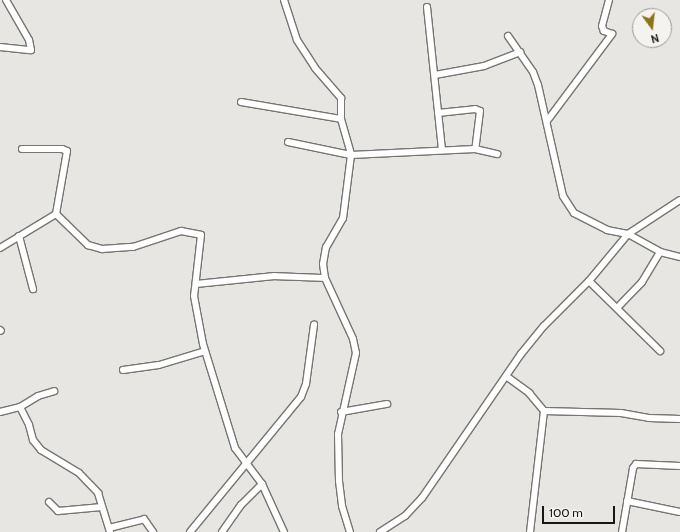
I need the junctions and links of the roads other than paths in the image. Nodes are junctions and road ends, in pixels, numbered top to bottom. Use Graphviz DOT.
graph roads {
  1 [pos="6,0"];
  2 [pos="284,0"];
  3 [pos="609,0"];
  4 [pos="427,7"];
  5 [pos="508,36"];
  6 [pos="0,47"];
  7 [pos="520,52"];
  8 [pos="434,75"];
  9 [pos="241,102"];
  10 [pos="438,113"];
  11 [pos="341,119"];
  12 [pos="547,121"];
  13 [pos="288,142"];
  14 [pos="22,149"];
  15 [pos="475,149"];
  16 [pos="442,150"];
  17 [pos="497,154"];
  18 [pos="351,155"];
  19 [pos="680,200"];
  20 [pos="56,214"];
  21 [pos="628,234"];
  22 [pos="19,236"];
  23 [pos="0,248"];
  24 [pos="660,252"];
  25 [pos="680,258"];
  26 [pos="325,278"];
  27 [pos="589,281"];
  28 [pos="196,284"];
  29 [pos="33,289"];
  30 [pos="617,308"];
  31 [pos="314,325"];
  32 [pos="205,351"];
  33 [pos="660,351"];
  34 [pos="123,370"];
  35 [pos="506,376"];
  36 [pos="54,391"];
  37 [pos="387,404"];
  38 [pos="20,407"];
  39 [pos="544,411"];
  40 [pos="0,412"];
  41 [pos="341,412"];
  42 [pos="680,419"];
  43 [pos="248,464"];
  44 [pos="680,466"];
  45 [pos="262,484"];
  46 [pos="626,501"];
  47 [pos="49,502"];
  48 [pos="102,507"];
  49 [pos="680,512"];
  50 [pos="109,530"];
  51 [pos="153,532"];
  52 [pos="190,532"];
  53 [pos="222,532"];
  54 [pos="284,532"];
  55 [pos="350,532"];
  56 [pos="380,532"];
  57 [pos="530,532"];
  58 [pos="622,532"];
  1 -- 6 [label="street"];
  2 -- 11 [label="street"];
  3 -- 12 [label="street"];
  4 -- 8 [label="street"];
  5 -- 7 [label="street"];
  7 -- 8 [label="street"];
  7 -- 12 [label="street"];
  8 -- 10 [label="street"];
  9 -- 11 [label="street"];
  10 -- 15 [label="street"];
  10 -- 16 [label="street"];
  11 -- 18 [label="street"];
  12 -- 21 [label="street"];
  13 -- 18 [label="street"];
  14 -- 20 [label="street"];
  15 -- 16 [label="street"];
  15 -- 17 [label="street"];
  16 -- 18 [label="street"];
  18 -- 26 [label="street"];
  19 -- 21 [label="street"];
  20 -- 22 [label="street"];
  20 -- 28 [label="street"];
  21 -- 24 [label="street"];
  21 -- 27 [label="street"];
  22 -- 23 [label="street"];
  22 -- 29 [label="street"];
  24 -- 25 [label="street"];
  24 -- 30 [label="street"];
  26 -- 28 [label="street"];
  26 -- 41 [label="street"];
  27 -- 30 [label="street"];
  27 -- 35 [label="street"];
  28 -- 32 [label="street"];
  30 -- 33 [label="street"];
  31 -- 43 [label="street"];
  32 -- 34 [label="street"];
  32 -- 43 [label="street"];
  35 -- 39 [label="street"];
  35 -- 56 [label="street"];
  36 -- 38 [label="street"];
  37 -- 41 [label="street"];
  38 -- 40 [label="street"];
  38 -- 48 [label="street"];
  39 -- 42 [label="street"];
  39 -- 57 [label="street"];
  41 -- 55 [label="street"];
  43 -- 45 [label="street"];
  43 -- 52 [label="street"];
  44 -- 46 [label="street"];
  45 -- 53 [label="street"];
  45 -- 54 [label="street"];
  46 -- 49 [label="street"];
  46 -- 58 [label="street"];
  47 -- 48 [label="street"];
  48 -- 50 [label="street"];
  50 -- 51 [label="street"];
}
